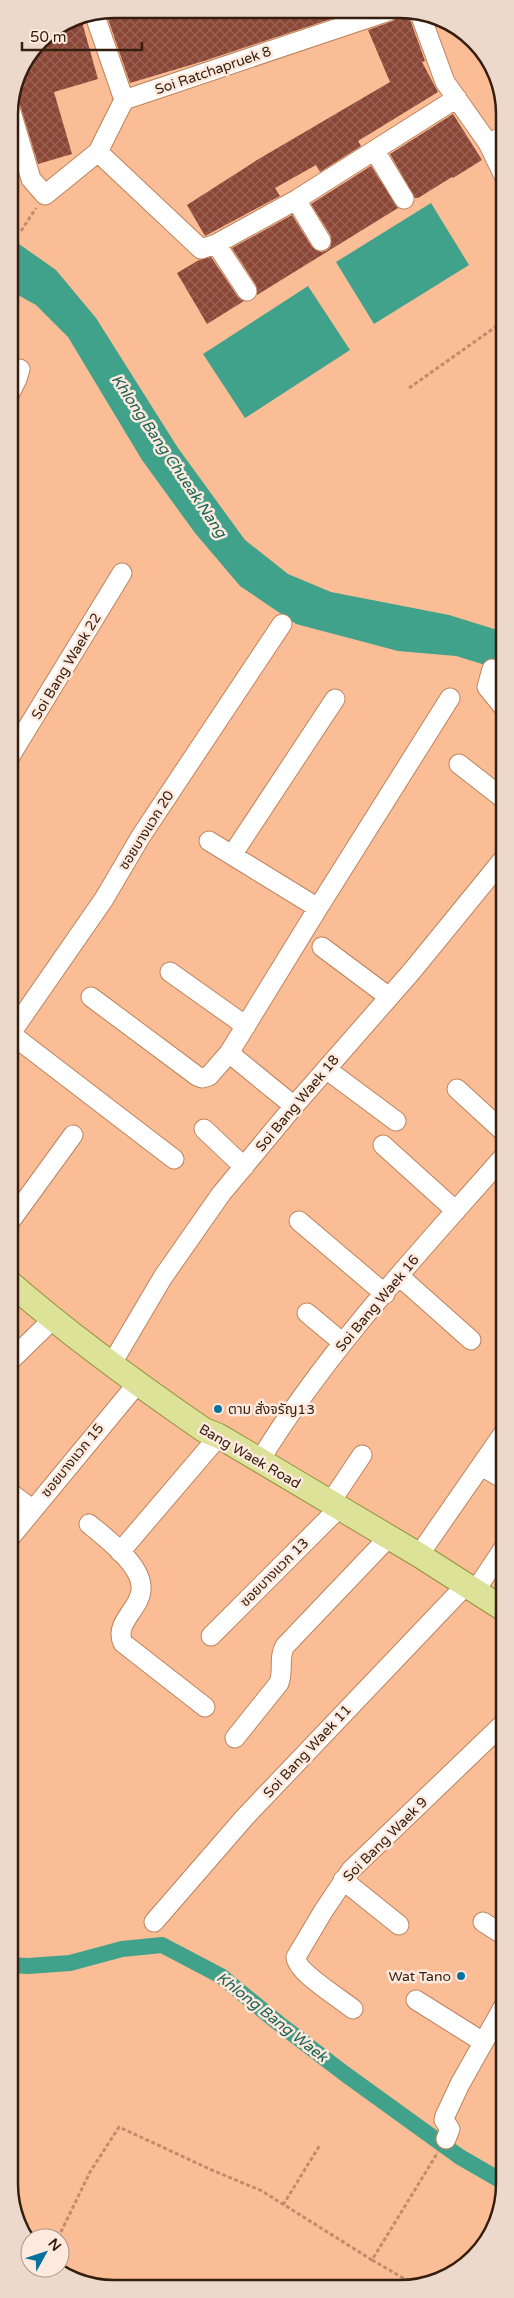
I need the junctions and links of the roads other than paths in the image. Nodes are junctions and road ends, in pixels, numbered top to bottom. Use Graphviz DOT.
graph roads {
  1 [pos="368,18"];
  2 [pos="96,19"];
  3 [pos="427,22"];
  4 [pos="457,98"];
  5 [pos="124,100"];
  6 [pos="18,133"];
  7 [pos="496,140"];
  8 [pos="376,151"];
  9 [pos="98,152"];
  10 [pos="404,199"];
  11 [pos="296,200"];
  12 [pos="321,241"];
  13 [pos="216,244"];
  14 [pos="247,291"];
  15 [pos="20,369"];
  16 [pos="18,376"];
  17 [pos="122,573"];
  18 [pos="282,624"];
  19 [pos="492,669"];
  20 [pos="450,698"];
  21 [pos="496,698"];
  22 [pos="335,699"];
  23 [pos="18,743"];
  24 [pos="459,764"];
  25 [pos="496,794"];
  26 [pos="209,842"];
  27 [pos="232,855"];
  28 [pos="496,868"];
  29 [pos="318,908"];
  30 [pos="322,947"];
  31 [pos="170,972"];
  32 [pos="91,997"];
  33 [pos="389,997"];
  34 [pos="18,1023"];
  35 [pos="246,1026"];
  36 [pos="18,1041"];
  37 [pos="229,1053"];
  38 [pos="326,1069"];
  39 [pos="458,1089"];
  40 [pos="294,1106"];
  41 [pos="396,1121"];
  42 [pos="496,1125"];
  43 [pos="204,1129"];
  44 [pos="73,1135"];
  45 [pos="383,1144"];
  46 [pos="174,1159"];
  47 [pos="496,1165"];
  48 [pos="244,1167"];
  49 [pos="18,1211"];
  50 [pos="456,1211"];
  51 [pos="300,1221"];
  52 [pos="399,1276"];
  53 [pos="18,1290"];
  54 [pos="385,1294"];
  55 [pos="307,1313"];
  56 [pos="52,1320"];
  57 [pos="472,1340"];
  58 [pos="343,1343"];
  59 [pos="18,1353"];
  60 [pos="111,1365"];
  61 [pos="137,1384"];
  62 [pos="219,1436"];
  63 [pos="496,1444"];
  64 [pos="362,1455"];
  65 [pos="260,1460"];
  66 [pos="485,1468"];
  67 [pos="496,1475"];
  68 [pos="18,1498"];
  69 [pos="334,1505"];
  70 [pos="32,1509"];
  71 [pos="89,1524"];
  72 [pos="18,1528"];
  73 [pos="388,1538"];
  74 [pos="120,1552"];
  75 [pos="419,1555"];
  76 [pos="496,1557"];
  77 [pos="471,1588"];
  78 [pos="496,1604"];
  79 [pos="211,1636"];
  80 [pos="205,1707"];
  81 [pos="496,1731"];
  82 [pos="235,1738"];
  83 [pos="343,1880"];
  84 [pos="154,1922"];
  85 [pos="483,1922"];
  86 [pos="399,1925"];
  87 [pos="496,1930"];
  88 [pos="416,2000"];
  89 [pos="354,2008"];
  90 [pos="496,2020"];
  91 [pos="483,2042"];
  92 [pos="446,2139"];
  1 -- 5 [label="street, Soi Ratchapruek 8"];
  2 -- 5 [label="street"];
  3 -- 4 [label="street"];
  4 -- 7 [label="street"];
  4 -- 8 [label="street"];
  5 -- 9 [label="street"];
  6 -- 9 [label="street"];
  8 -- 10 [label="street"];
  8 -- 11 [label="street"];
  9 -- 13 [label="street"];
  11 -- 12 [label="street"];
  11 -- 13 [label="street"];
  13 -- 14 [label="street"];
  15 -- 16 [label="street"];
  17 -- 23 [label="street, Soi Bang Waek 22"];
  18 -- 34 [label="street, ซอยบางแวก 20"];
  19 -- 21 [label="street"];
  20 -- 29 [label="street"];
  22 -- 27 [label="street"];
  24 -- 25 [label="street"];
  26 -- 27 [label="street"];
  27 -- 29 [label="street"];
  28 -- 33 [label="street, Soi Bang Waek 18"];
  29 -- 35 [label="street"];
  30 -- 33 [label="street"];
  31 -- 35 [label="street"];
  32 -- 37 [label="street"];
  33 -- 38 [label="street, Soi Bang Waek 18"];
  35 -- 37 [label="street"];
  36 -- 46 [label="street"];
  37 -- 40 [label="street"];
  38 -- 40 [label="street, Soi Bang Waek 18"];
  38 -- 41 [label="street"];
  39 -- 42 [label="street"];
  40 -- 48 [label="street, Soi Bang Waek 18"];
  43 -- 48 [label="street"];
  44 -- 49 [label="street"];
  45 -- 50 [label="street"];
  47 -- 50 [label="street, Soi Bang Waek 16"];
  48 -- 60 [label="street, Soi Bang Waek 18"];
  50 -- 52 [label="street, Soi Bang Waek 16"];
  51 -- 54 [label="street"];
  52 -- 54 [label="street, Soi Bang Waek 16"];
  52 -- 57 [label="street"];
  53 -- 56 [label="main road, Bang Waek Road"];
  54 -- 58 [label="street, Soi Bang Waek 16"];
  55 -- 58 [label="street"];
  56 -- 59 [label="street"];
  56 -- 60 [label="main road, Bang Waek Road"];
  58 -- 65 [label="street, Soi Bang Waek 16"];
  60 -- 61 [label="main road, Bang Waek Road"];
  61 -- 62 [label="main road, Bang Waek Road"];
  61 -- 70 [label="street, ซอยบางแวก 15"];
  62 -- 65 [label="main road, Bang Waek Road"];
  62 -- 74 [label="street"];
  63 -- 75 [label="street"];
  64 -- 69 [label="street, ซอยบางแวก 13"];
  65 -- 69 [label="main road, Bang Waek Road"];
  66 -- 67 [label="street"];
  68 -- 70 [label="street"];
  69 -- 73 [label="main road, Bang Waek Road"];
  69 -- 79 [label="street, ซอยบางแวก 13"];
  70 -- 72 [label="street, ซอยบางแวก 15"];
  71 -- 74 [label="street"];
  73 -- 75 [label="main road, Bang Waek Road"];
  73 -- 82 [label="street"];
  74 -- 80 [label="street"];
  75 -- 77 [label="main road, Bang Waek Road"];
  76 -- 77 [label="street, Soi Bang Waek 11"];
  77 -- 78 [label="main road, Bang Waek Road"];
  77 -- 84 [label="street, Soi Bang Waek 11"];
  81 -- 83 [label="street, Soi Bang Waek 9"];
  83 -- 86 [label="street"];
  83 -- 89 [label="street, Soi Bang Waek 9"];
  85 -- 87 [label="street"];
  88 -- 91 [label="street"];
  90 -- 91 [label="street"];
  91 -- 92 [label="street"];
}
